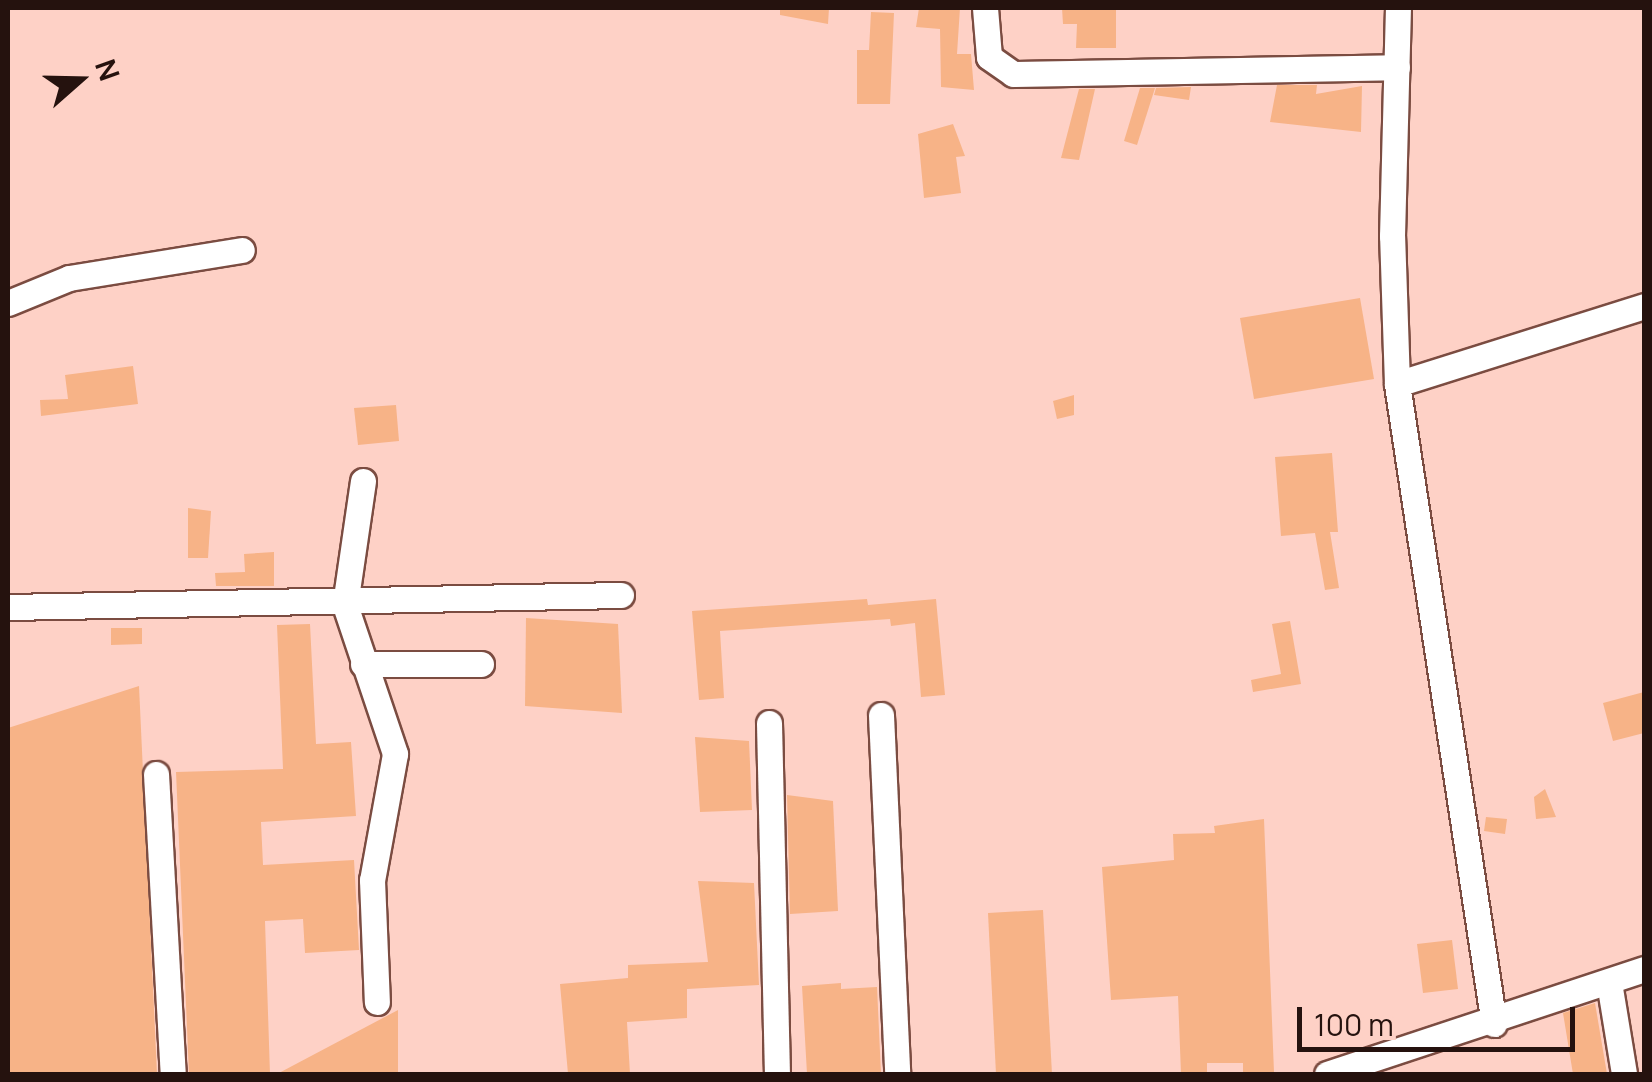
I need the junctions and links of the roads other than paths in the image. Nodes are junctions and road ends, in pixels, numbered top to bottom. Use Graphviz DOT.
graph roads {
  1 [pos="985,8"];
  2 [pos="1398,8"];
  3 [pos="1397,67"];
  4 [pos="242,250"];
  5 [pos="8,303"];
  6 [pos="1644,306"];
  7 [pos="1397,384"];
  8 [pos="363,481"];
  9 [pos="621,595"];
  10 [pos="345,604"];
  11 [pos="8,607"];
  12 [pos="363,664"];
  13 [pos="481,664"];
  14 [pos="882,715"];
  15 [pos="769,723"];
  16 [pos="156,774"];
  17 [pos="1644,969"];
  18 [pos="1609,982"];
  19 [pos="377,1002"];
  20 [pos="1494,1024"];
  21 [pos="173,1074"];
  22 [pos="777,1074"];
  23 [pos="897,1074"];
  24 [pos="1327,1074"];
  25 [pos="1624,1074"];
  1 -- 3 [label="street"];
  2 -- 3 [label="street"];
  3 -- 7 [label="street"];
  4 -- 5 [label="street"];
  6 -- 7 [label="street"];
  7 -- 20 [label="street"];
  8 -- 10 [label="street"];
  9 -- 10 [label="street"];
  10 -- 11 [label="street"];
  10 -- 12 [label="street"];
  12 -- 13 [label="street"];
  12 -- 19 [label="street"];
  14 -- 23 [label="street"];
  15 -- 22 [label="street"];
  16 -- 21 [label="street"];
  17 -- 18 [label="street"];
  18 -- 20 [label="street"];
  18 -- 25 [label="street"];
  20 -- 24 [label="street"];
}
